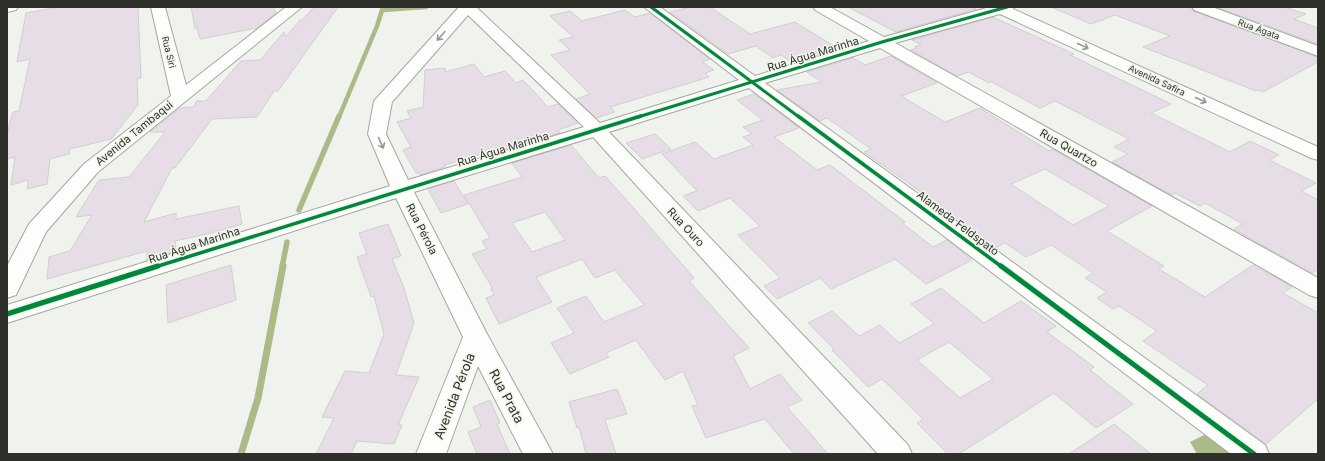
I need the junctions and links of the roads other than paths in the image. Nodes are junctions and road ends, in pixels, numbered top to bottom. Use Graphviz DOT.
graph roads {
  1 [pos="11,7"];
  2 [pos="158,7"];
  3 [pos="295,7"];
  4 [pos="468,7"];
  5 [pos="651,7"];
  6 [pos="820,7"];
  7 [pos="1022,7"];
  8 [pos="1199,7"];
  9 [pos="7,8"];
  10 [pos="1001,8"];
  11 [pos="882,42"];
  12 [pos="1318,51"];
  13 [pos="753,82"];
  14 [pos="180,96"];
  15 [pos="597,130"];
  16 [pos="1304,130"];
  17 [pos="1318,154"];
  18 [pos="402,189"];
  19 [pos="7,289"];
  20 [pos="1318,289"];
  21 [pos="7,314"];
  22 [pos="476,337"];
  23 [pos="431,454"];
  24 [pos="538,454"];
  25 [pos="897,454"];
  26 [pos="1254,454"];
  1 -- 9 [label="street"];
  2 -- 14 [label="street, Rua Siri"];
  3 -- 14 [label="street, Avenida Tambaqui"];
  4 -- 15 [label="street, Rua Ouro"];
  4 -- 18 [label="street, Rua Pérola, one-way"];
  5 -- 13 [label="street, Alameda Feldspato"];
  6 -- 11 [label="street, Rua Quartzo"];
  7 -- 16 [label="street, Avenida Safira"];
  8 -- 12 [label="street, Rua Ágata"];
  10 -- 11 [label="street, Rua Água Marinha"];
  10 -- 17 [label="street, Avenida Safira, one-way"];
  11 -- 13 [label="street, Rua Água Marinha"];
  11 -- 20 [label="street, Rua Quartzo"];
  13 -- 15 [label="street, Rua Água Marinha"];
  13 -- 26 [label="street, Alameda Feldspato"];
  14 -- 19 [label="street, Avenida Tambaqui"];
  15 -- 18 [label="street, Rua Água Marinha"];
  15 -- 25 [label="street, Rua Ouro"];
  18 -- 21 [label="street, Rua Água Marinha"];
  18 -- 22 [label="street, Rua Pérola"];
  22 -- 23 [label="street, Avenida Pérola"];
  22 -- 24 [label="street, Rua Prata"];
}
